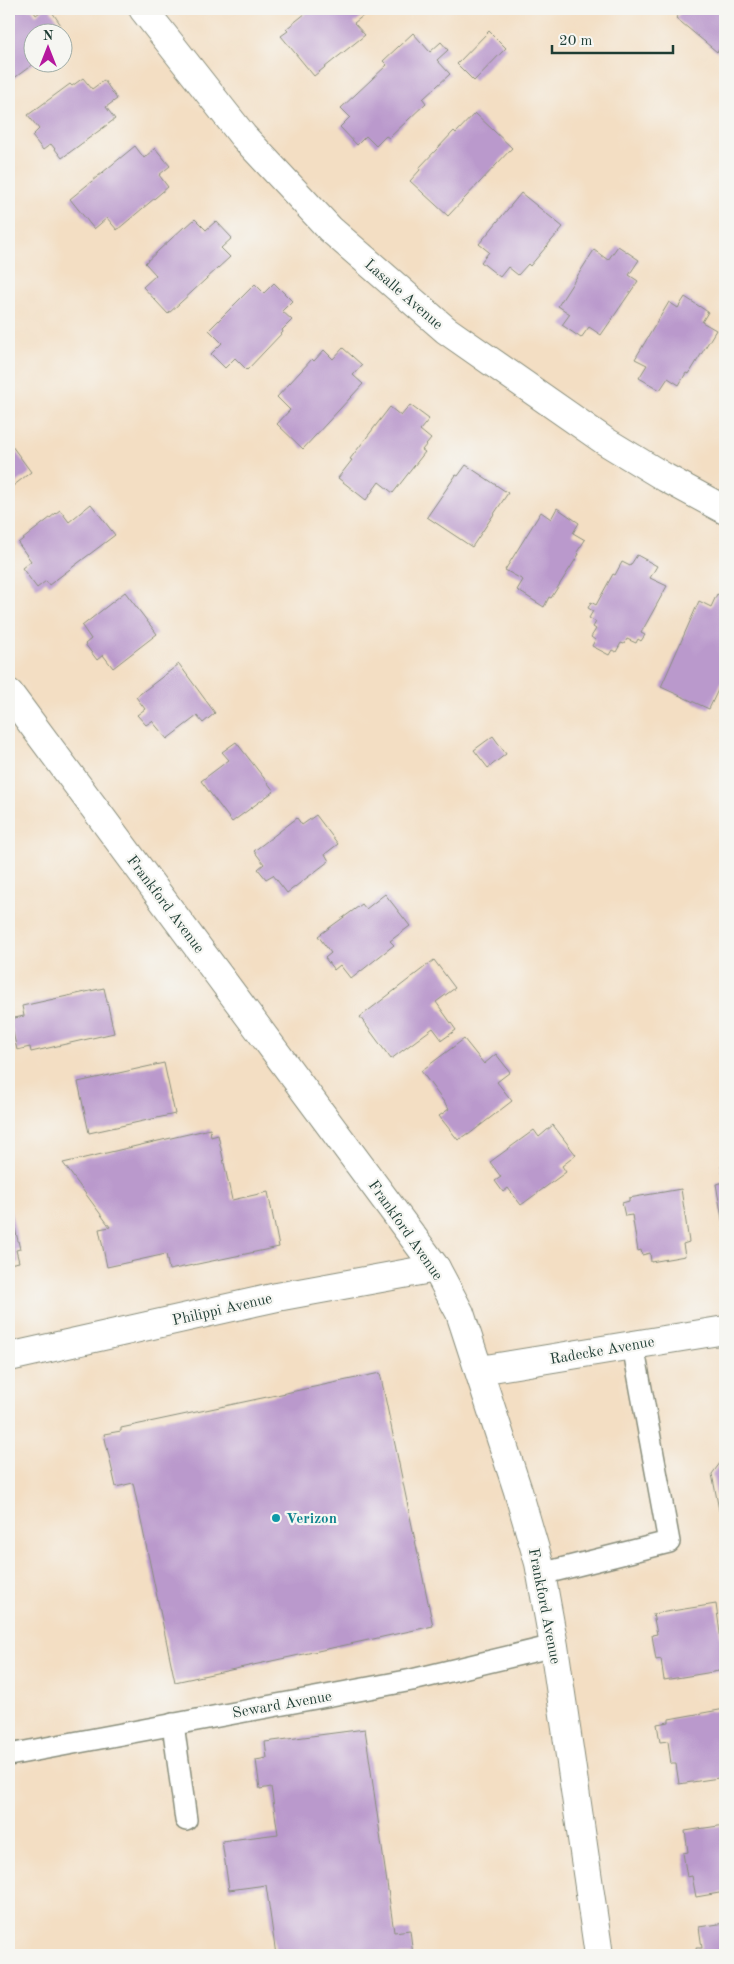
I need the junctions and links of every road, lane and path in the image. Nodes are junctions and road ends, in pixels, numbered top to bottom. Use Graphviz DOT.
graph roads {
  1 [pos="143,9"];
  2 [pos="725,510"];
  3 [pos="9,693"];
  4 [pos="436,1268"];
  5 [pos="725,1330"];
  6 [pos="633,1345"];
  7 [pos="9,1357"];
  8 [pos="480,1370"];
  9 [pos="541,1574"];
  10 [pos="554,1646"];
  11 [pos="173,1724"];
  12 [pos="9,1755"];
  13 [pos="186,1820"];
  14 [pos="599,1955"];
  1 -- 2 [label="street, Lasalle Avenue"];
  3 -- 4 [label="street, Frankford Avenue"];
  4 -- 7 [label="street, Philippi Avenue"];
  4 -- 8 [label="street, Frankford Avenue"];
  5 -- 6 [label="street, Radecke Avenue"];
  6 -- 8 [label="street, Radecke Avenue"];
  6 -- 9 [label="lane"];
  8 -- 9 [label="street, Frankford Avenue"];
  9 -- 10 [label="street, Frankford Avenue"];
  10 -- 11 [label="lane, Seward Avenue"];
  10 -- 14 [label="street, Frankford Avenue"];
  11 -- 12 [label="lane, Seward Avenue"];
  11 -- 13 [label="lane"];
}
